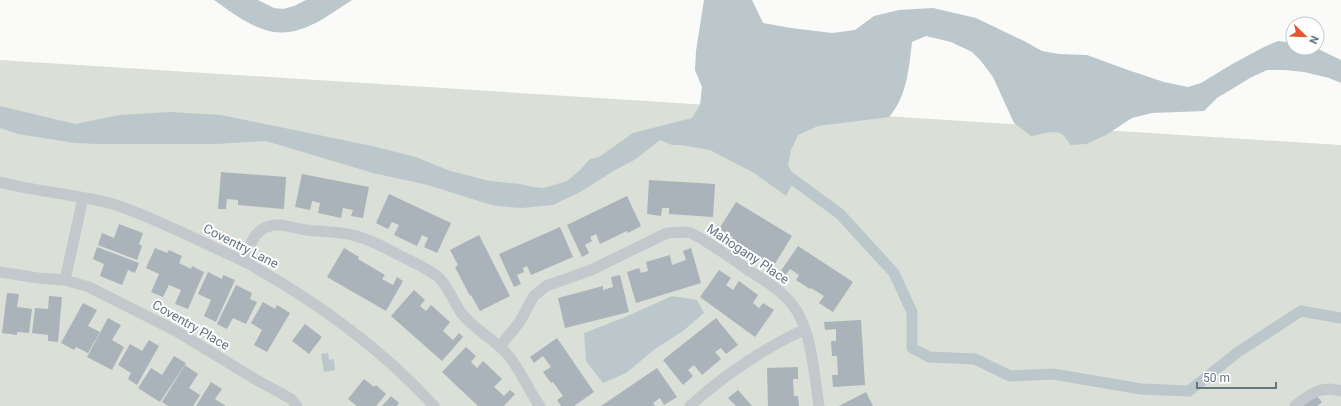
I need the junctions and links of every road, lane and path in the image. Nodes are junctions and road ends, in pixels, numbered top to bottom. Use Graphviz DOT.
graph roads {
  1 [pos="0,182"];
  2 [pos="83,198"];
  3 [pos="249,264"];
  4 [pos="0,272"];
  5 [pos="66,280"];
  6 [pos="805,329"];
  7 [pos="500,346"];
  8 [pos="1341,390"];
  9 [pos="297,406"];
  10 [pos="434,406"];
  11 [pos="540,406"];
  12 [pos="690,406"];
  13 [pos="818,406"];
  14 [pos="1295,406"];
  1 -- 2 [label="street, Coventry Lane"];
  2 -- 3 [label="street, Coventry Lane"];
  2 -- 5 [label="street"];
  3 -- 7 [label="street"];
  3 -- 10 [label="street, Coventry Lane"];
  4 -- 5 [label="street, Coventry Place"];
  5 -- 9 [label="street, Coventry Place"];
  6 -- 7 [label="street, Mahogany Place"];
  6 -- 12 [label="street"];
  6 -- 13 [label="street, Mahogany Place"];
  7 -- 11 [label="street"];
  8 -- 14 [label="street"];
}
